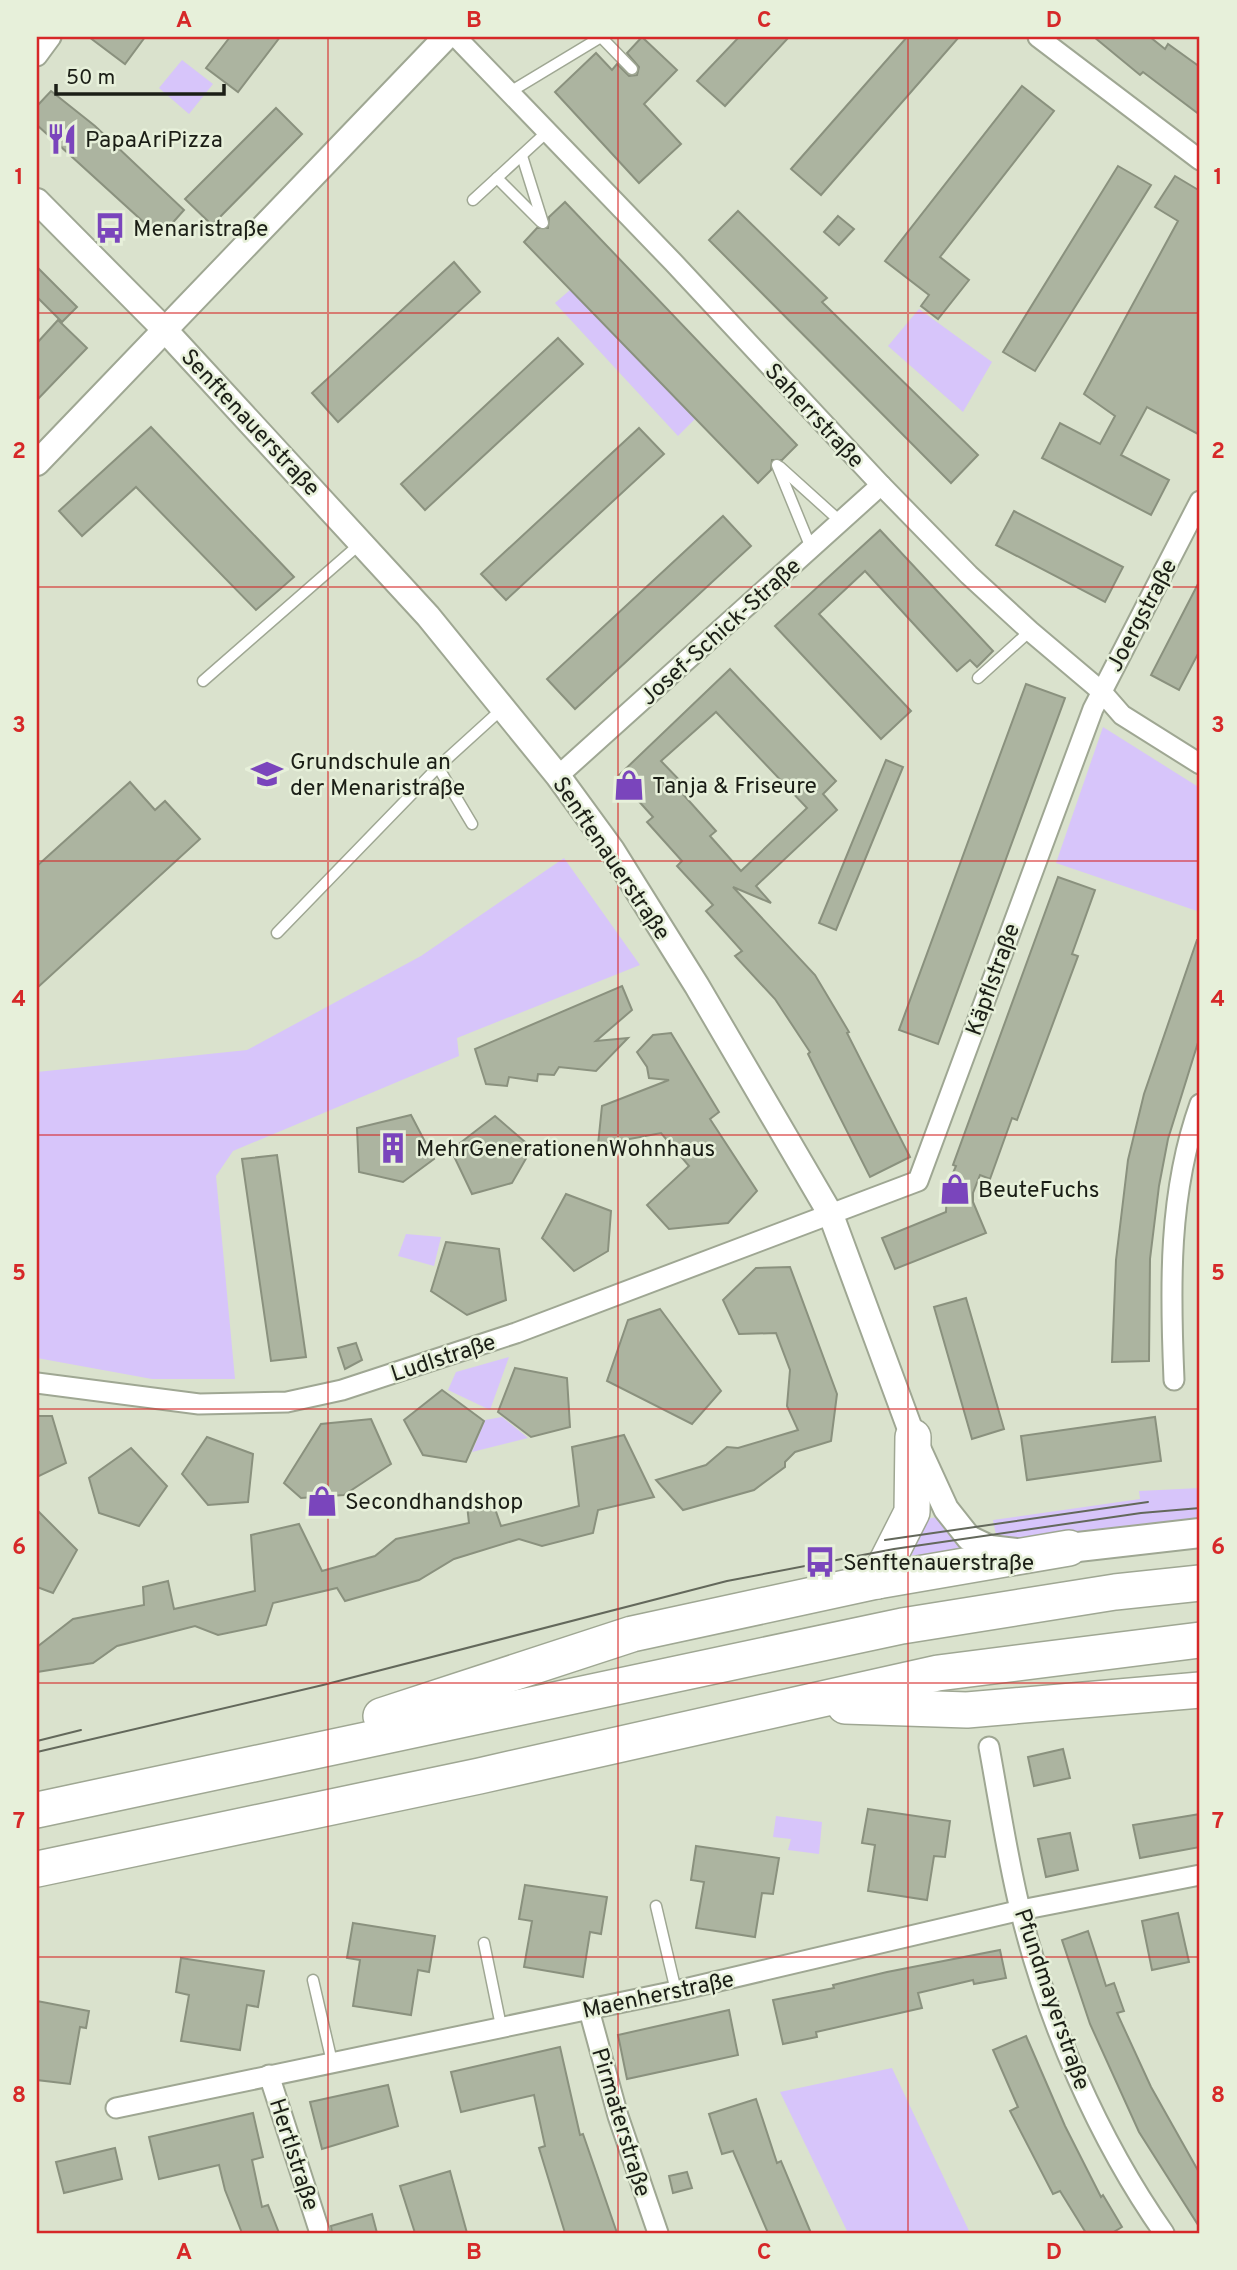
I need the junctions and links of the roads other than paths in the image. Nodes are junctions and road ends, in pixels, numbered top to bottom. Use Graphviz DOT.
graph roads {
  1 [pos="51,37"];
  2 [pos="446,37"];
  3 [pos="456,37"];
  4 [pos="601,37"];
  5 [pos="1044,39"];
  6 [pos="37,56"];
  7 [pos="632,69"];
  8 [pos="510,92"];
  9 [pos="548,131"];
  10 [pos="522,156"];
  11 [pos="1200,160"];
  12 [pos="497,178"];
  13 [pos="473,200"];
  14 [pos="37,201"];
  15 [pos="164,329"];
  16 [pos="37,463"];
  17 [pos="881,485"];
  18 [pos="1200,501"];
  19 [pos="841,522"];
  20 [pos="362,542"];
  21 [pos="811,549"];
  22 [pos="1030,631"];
  23 [pos="978,678"];
  24 [pos="204,681"];
  25 [pos="1101,691"];
  26 [pos="503,708"];
  27 [pos="1200,764"];
  28 [pos="438,767"];
  29 [pos="558,776"];
  30 [pos="472,824"];
  31 [pos="278,933"];
  32 [pos="1200,1104"];
  33 [pos="831,1215"];
  34 [pos="1174,1380"];
  35 [pos="37,1382"];
  36 [pos="913,1437"];
  37 [pos="1200,1533"];
  38 [pos="1069,1548"];
  39 [pos="877,1581"];
  40 [pos="1200,1583"];
  41 [pos="1200,1640"];
  42 [pos="1200,1690"];
  43 [pos="792,1704"];
  44 [pos="989,1747"];
  45 [pos="218,1772"];
  46 [pos="37,1810"];
  47 [pos="37,1869"];
  48 [pos="1200,1875"];
  49 [pos="656,1906"];
  50 [pos="1021,1910"];
  51 [pos="484,1943"];
  52 [pos="313,1980"];
  53 [pos="676,1992"];
  54 [pos="589,2010"];
  55 [pos="501,2026"];
  56 [pos="332,2062"];
  57 [pos="269,2075"];
  58 [pos="116,2108"];
  59 [pos="320,2233"];
  60 [pos="658,2233"];
  61 [pos="1164,2233"];
  1 -- 6 [label="street"];
  2 -- 15 [label="street"];
  3 -- 8 [label="street, Saherrstraße"];
  4 -- 7 [label="lane"];
  4 -- 8 [label="lane"];
  5 -- 11 [label="street"];
  8 -- 9 [label="street, Saherrstraße"];
  9 -- 10 [label="lane"];
  9 -- 17 [label="street, Saherrstraße"];
  10 -- 12 [label="lane"];
  10 -- 12 [label="lane"];
  12 -- 13 [label="lane"];
  14 -- 15 [label="street, Senftenauerstraße"];
  15 -- 16 [label="street"];
  15 -- 20 [label="street, Senftenauerstraße"];
  17 -- 19 [label="street, Josef-Schick-Straße"];
  17 -- 22 [label="street, Saherrstraße"];
  18 -- 25 [label="street, Joergstraße"];
  19 -- 21 [label="street, Josef-Schick-Straße"];
  19 -- 21 [label="lane"];
  20 -- 24 [label="lane"];
  20 -- 26 [label="street, Senftenauerstraße"];
  21 -- 29 [label="street, Josef-Schick-Straße"];
  22 -- 23 [label="lane"];
  22 -- 25 [label="street, Saherrstraße"];
  25 -- 27 [label="street, Saherrstraße"];
  25 -- 33 [label="street, Käpflstraße"];
  26 -- 28 [label="lane"];
  26 -- 29 [label="street, Senftenauerstraße"];
  28 -- 30 [label="lane"];
  28 -- 31 [label="lane"];
  29 -- 33 [label="street, Senftenauerstraße"];
  32 -- 34 [label="street"];
  33 -- 35 [label="street, Ludlstraße"];
  33 -- 36 [label="street, Senftenauerstraße"];
  36 -- 38 [label="street, Senftenauerstraße"];
  36 -- 39 [label="highway"];
  37 -- 38 [label="main road"];
  38 -- 39 [label="highway"];
  39 -- 45 [label="highway"];
  40 -- 45 [label="highway"];
  41 -- 43 [label="highway"];
  42 -- 43 [label="highway"];
  43 -- 47 [label="highway"];
  44 -- 50 [label="street, Pfundmayerstraße"];
  45 -- 46 [label="highway"];
  48 -- 50 [label="street, Maenherstraße"];
  49 -- 53 [label="lane"];
  50 -- 53 [label="street, Maenherstraße"];
  50 -- 61 [label="street, Pfundmayerstraße"];
  51 -- 55 [label="lane"];
  52 -- 56 [label="lane"];
  53 -- 54 [label="street, Maenherstraße"];
  54 -- 55 [label="street, Maenherstraße"];
  54 -- 60 [label="street, Pirmaterstraße"];
  55 -- 56 [label="street, Maenherstraße"];
  56 -- 57 [label="street, Maenherstraße"];
  57 -- 58 [label="street, Maenherstraße"];
  57 -- 59 [label="street, Hertlstraße"];
}
